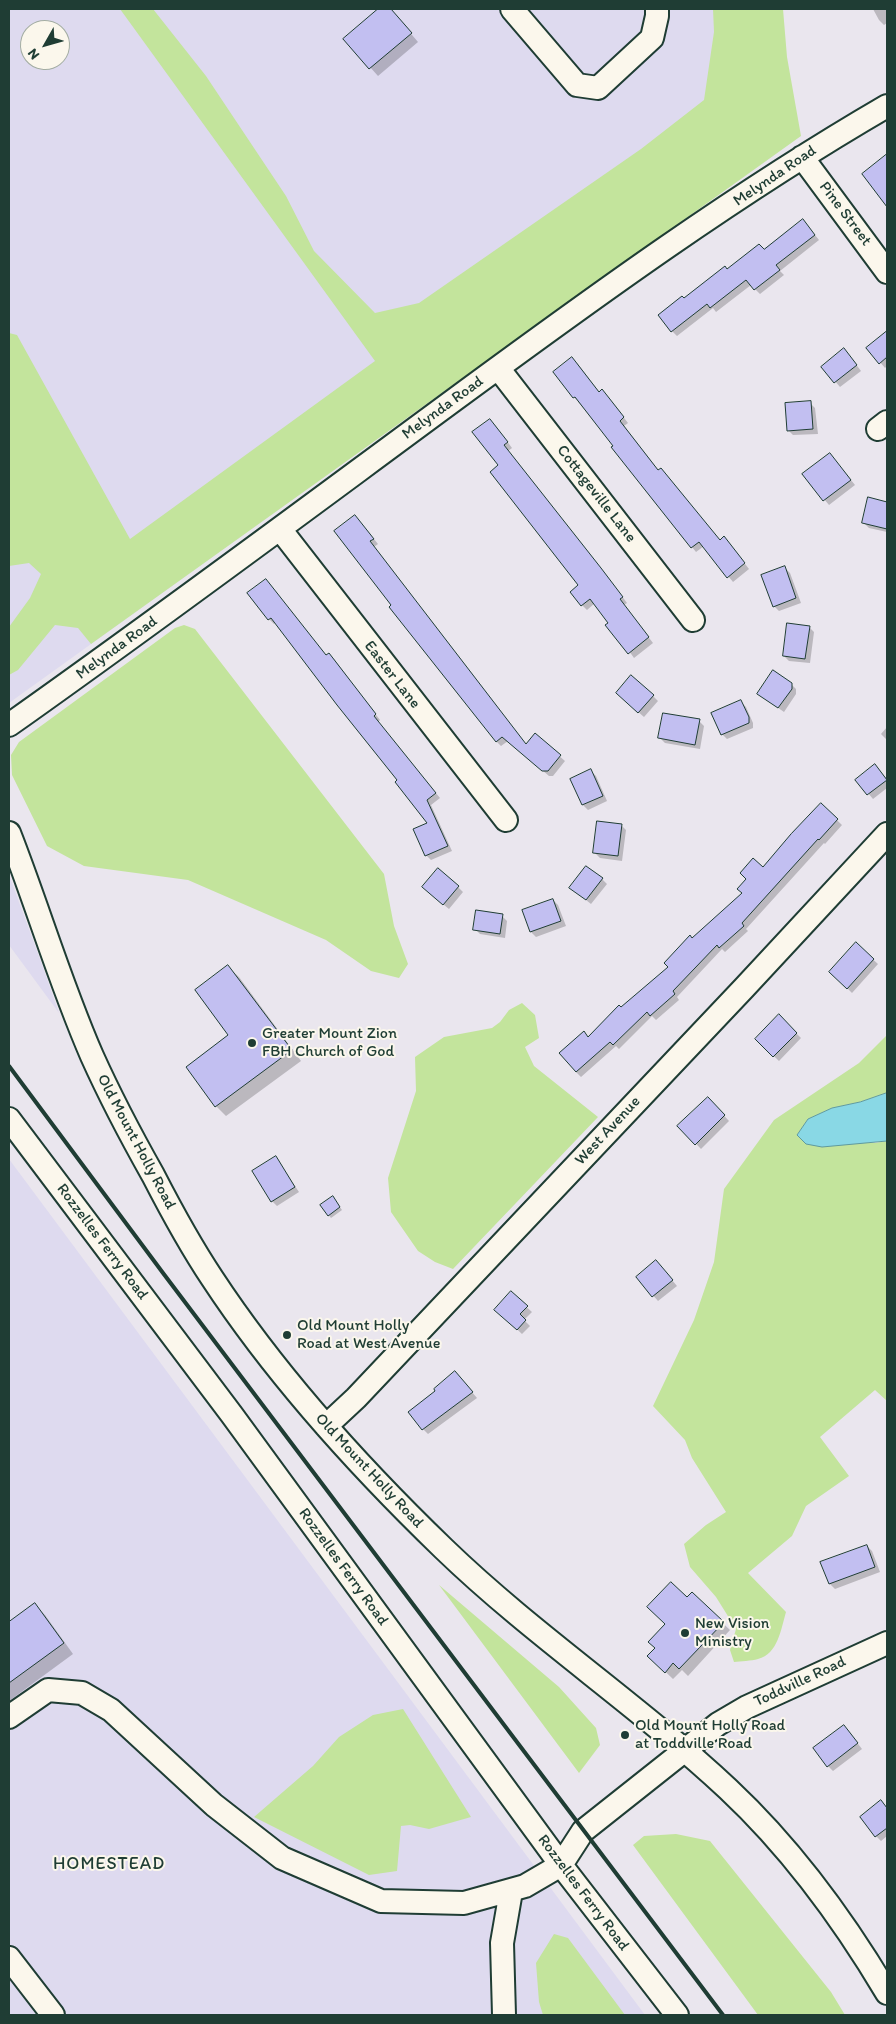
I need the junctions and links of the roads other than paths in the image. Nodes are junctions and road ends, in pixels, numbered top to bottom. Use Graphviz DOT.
graph roads {
  1 [pos="512,9"];
  2 [pos="657,9"];
  3 [pos="887,106"];
  4 [pos="802,157"];
  5 [pos="887,272"];
  6 [pos="498,368"];
  7 [pos="280,529"];
  8 [pos="693,620"];
  9 [pos="9,725"];
  10 [pos="506,820"];
  11 [pos="9,833"];
  12 [pos="887,834"];
  13 [pos="9,1119"];
  14 [pos="326,1426"];
  15 [pos="887,1643"];
  16 [pos="9,1717"];
  17 [pos="684,1750"];
  18 [pos="561,1865"];
  19 [pos="511,1891"];
  20 [pos="9,1958"];
  21 [pos="887,1993"];
  22 [pos="53,2015"];
  23 [pos="504,2015"];
  24 [pos="677,2015"];
  1 -- 2 [label="street"];
  3 -- 4 [label="street, Melynda Road"];
  4 -- 5 [label="street, Pine Street"];
  4 -- 6 [label="street, Melynda Road"];
  6 -- 7 [label="street, Melynda Road"];
  6 -- 8 [label="street, Cottageville Lane"];
  7 -- 9 [label="street, Melynda Road"];
  7 -- 10 [label="street, Easter Lane"];
  11 -- 14 [label="street, Old Mount Holly Road"];
  12 -- 14 [label="street, West Avenue"];
  13 -- 18 [label="street, Rozzelles Ferry Road"];
  14 -- 17 [label="street, Old Mount Holly Road"];
  15 -- 17 [label="street, Toddville Road"];
  16 -- 19 [label="street"];
  17 -- 18 [label="street, Toddville Road"];
  17 -- 21 [label="street, Old Mount Holly Road"];
  18 -- 19 [label="street"];
  18 -- 24 [label="street, Rozzelles Ferry Road"];
  19 -- 23 [label="street"];
  20 -- 22 [label="street"];
}
